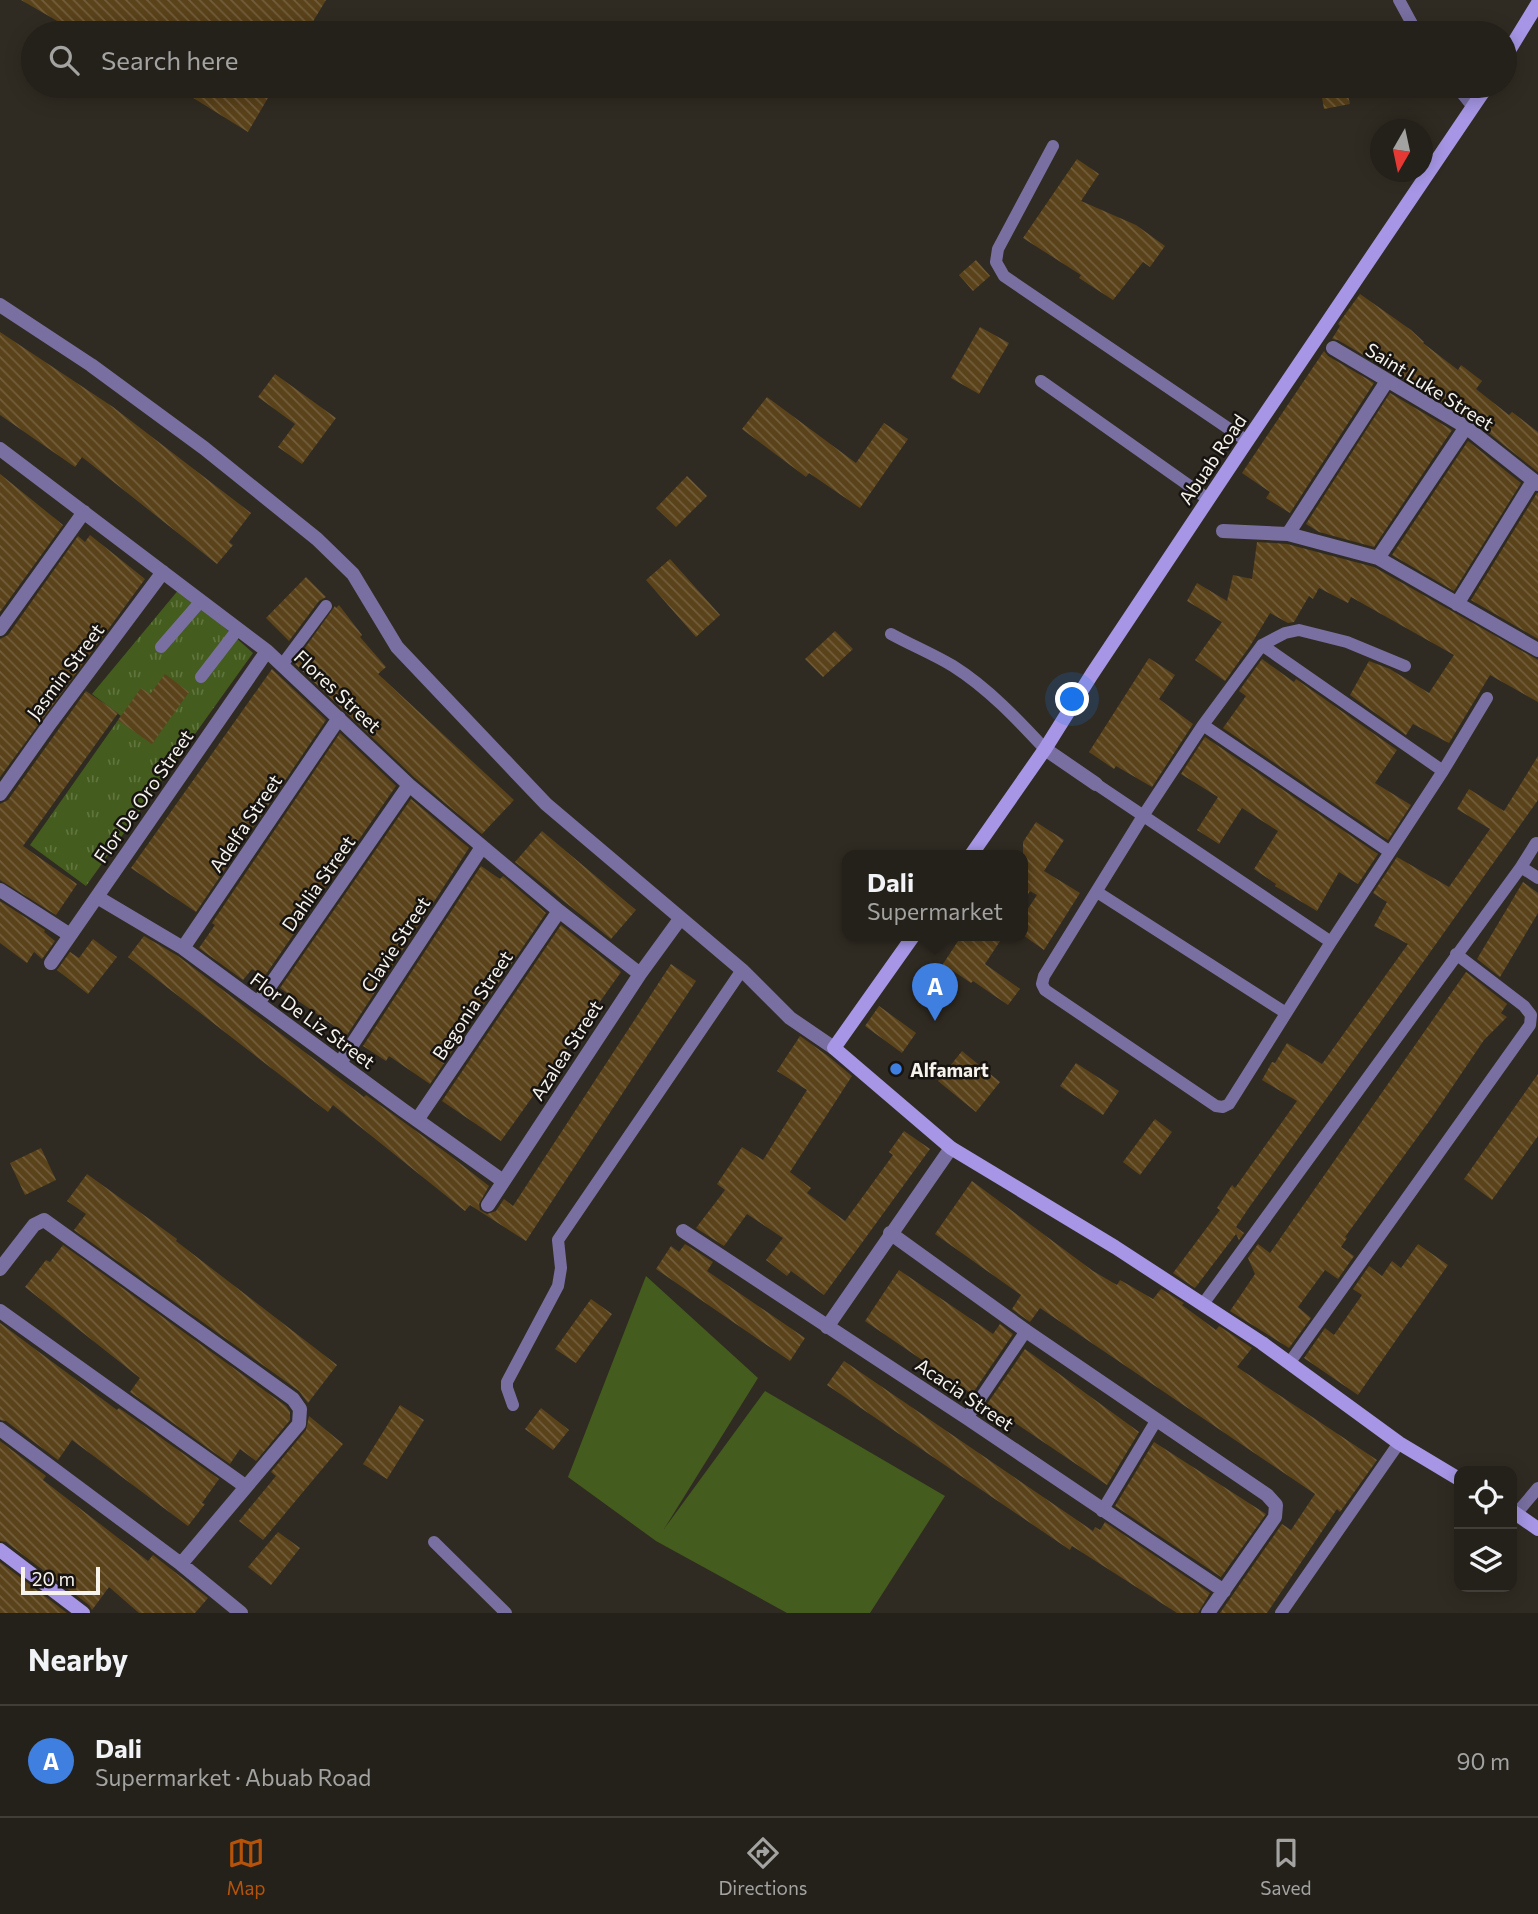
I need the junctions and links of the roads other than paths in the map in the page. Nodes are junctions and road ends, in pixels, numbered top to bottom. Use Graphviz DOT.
graph roads {
  1 [pos="1399,0"];
  2 [pos="1538,3"];
  3 [pos="1410,21"];
  4 [pos="1517,37"];
  5 [pos="1466,98"];
  6 [pos="1479,98"];
  7 [pos="1473,107"];
  8 [pos="1052,146"];
  9 [pos="0,305"];
  10 [pos="1333,348"];
  11 [pos="1041,381"];
  12 [pos="1387,381"];
  13 [pos="1466,428"];
  14 [pos="1247,441"];
  15 [pos="2,456"];
  16 [pos="1536,482"];
  17 [pos="1208,499"];
  18 [pos="84,512"];
  19 [pos="1223,531"];
  20 [pos="1288,534"];
  21 [pos="1378,558"];
  22 [pos="163,572"];
  23 [pos="201,601"];
  24 [pos="1457,604"];
  25 [pos="326,606"];
  26 [pos="0,629"];
  27 [pos="238,629"];
  28 [pos="891,634"];
  29 [pos="1262,645"];
  30 [pos="161,647"];
  31 [pos="1538,650"];
  32 [pos="267,651"];
  33 [pos="282,665"];
  34 [pos="1405,666"];
  35 [pos="201,677"];
  36 [pos="1487,698"];
  37 [pos="339,718"];
  38 [pos="1203,725"];
  39 [pos="1045,749"];
  40 [pos="1443,771"];
  41 [pos="1096,784"];
  42 [pos="409,785"];
  43 [pos="0,794"];
  44 [pos="1143,816"];
  45 [pos="1536,843"];
  46 [pos="482,847"];
  47 [pos="974,850"];
  48 [pos="1390,852"];
  49 [pos="1521,867"];
  50 [pos="1538,878"];
  51 [pos="0,890"];
  52 [pos="1097,892"];
  53 [pos="97,897"];
  54 [pos="559,911"];
  55 [pos="680,919"];
  56 [pos="70,935"];
  57 [pos="910,941"];
  58 [pos="1331,942"];
  59 [pos="183,948"];
  60 [pos="1457,954"];
  61 [pos="51,963"];
  62 [pos="742,970"];
  63 [pos="640,974"];
  64 [pos="258,1003"];
  65 [pos="1286,1013"];
  66 [pos="834,1048"];
  67 [pos="340,1063"];
  68 [pos="417,1120"];
  69 [pos="951,1148"];
  70 [pos="503,1181"];
  71 [pos="488,1205"];
  72 [pos="683,1231"];
  73 [pos="890,1233"];
  74 [pos="0,1269"];
  75 [pos="1203,1304"];
  76 [pos="0,1311"];
  77 [pos="827,1327"];
  78 [pos="1026,1331"];
  79 [pos="1290,1362"];
  80 [pos="513,1405"];
  81 [pos="967,1418"];
  82 [pos="1156,1421"];
  83 [pos="0,1429"];
  84 [pos="1399,1443"];
  85 [pos="1454,1476"];
  86 [pos="245,1486"];
  87 [pos="1538,1488"];
  88 [pos="1101,1510"];
  89 [pos="1517,1510"];
  90 [pos="1517,1515"];
  91 [pos="1538,1529"];
  92 [pos="433,1542"];
  93 [pos="0,1550"];
  94 [pos="181,1564"];
  95 [pos="1223,1591"];
  96 [pos="222,1608"];
  97 [pos="83,1613"];
  98 [pos="241,1613"];
  99 [pos="506,1613"];
  100 [pos="1208,1613"];
  101 [pos="1281,1613"];
  1 -- 3 [label="lane"];
  2 -- 4 [label="street"];
  5 -- 7 [label="lane"];
  6 -- 7 [label="street, Abuab Road"];
  7 -- 14 [label="street, Abuab Road"];
  8 -- 14 [label="lane"];
  9 -- 55 [label="street"];
  10 -- 12 [label="street, Saint Luke Street"];
  11 -- 17 [label="lane"];
  12 -- 13 [label="street, Saint Luke Street"];
  12 -- 20 [label="street"];
  13 -- 16 [label="street, Saint Luke Street"];
  13 -- 21 [label="street"];
  14 -- 17 [label="street, Abuab Road"];
  15 -- 18 [label="street, Flores Street"];
  16 -- 24 [label="street"];
  17 -- 39 [label="street, Abuab Road"];
  18 -- 22 [label="street, Flores Street"];
  18 -- 26 [label="street"];
  19 -- 20 [label="street"];
  20 -- 21 [label="street"];
  21 -- 24 [label="street"];
  22 -- 23 [label="street, Flores Street"];
  22 -- 43 [label="street, Jasmin Street"];
  23 -- 27 [label="street, Flores Street"];
  23 -- 30 [label="lane"];
  24 -- 31 [label="street"];
  25 -- 33 [label="lane"];
  27 -- 32 [label="street, Flores Street"];
  27 -- 35 [label="lane"];
  28 -- 39 [label="lane"];
  29 -- 34 [label="lane"];
  29 -- 38 [label="lane"];
  29 -- 40 [label="lane"];
  32 -- 33 [label="street, Flores Street"];
  32 -- 53 [label="street, Flor De Oro Street"];
  33 -- 37 [label="street, Flores Street"];
  36 -- 40 [label="lane"];
  37 -- 42 [label="street, Flores Street"];
  37 -- 59 [label="street, Adelfa Street"];
  38 -- 44 [label="lane"];
  38 -- 48 [label="lane"];
  39 -- 41 [label="street"];
  39 -- 47 [label="street, Abuab Road"];
  40 -- 48 [label="lane"];
  41 -- 44 [label="lane"];
  42 -- 46 [label="street, Flores Street"];
  42 -- 64 [label="street, Dahlia Street"];
  44 -- 52 [label="lane"];
  44 -- 58 [label="lane"];
  45 -- 49 [label="lane"];
  46 -- 54 [label="street, Flores Street"];
  46 -- 67 [label="street, Clavie Street"];
  48 -- 58 [label="lane"];
  49 -- 50 [label="lane"];
  49 -- 60 [label="lane"];
  51 -- 56 [label="street"];
  52 -- 65 [label="lane"];
  52 -- 65 [label="lane"];
  53 -- 56 [label="street, Flor De Oro Street"];
  53 -- 59 [label="street, Flor De Liz Street"];
  54 -- 63 [label="street, Flores Street"];
  54 -- 68 [label="street, Begonia Street"];
  55 -- 62 [label="street"];
  55 -- 63 [label="street, Azalea Street"];
  56 -- 61 [label="street, Flor De Oro Street"];
  57 -- 66 [label="street"];
  58 -- 65 [label="lane"];
  59 -- 64 [label="street, Flor De Liz Street"];
  60 -- 75 [label="lane"];
  60 -- 79 [label="lane"];
  62 -- 66 [label="street"];
  62 -- 80 [label="lane"];
  63 -- 70 [label="street, Azalea Street"];
  64 -- 67 [label="street, Flor De Liz Street"];
  66 -- 69 [label="street"];
  67 -- 68 [label="street, Flor De Liz Street"];
  68 -- 70 [label="street, Flor De Liz Street"];
  69 -- 73 [label="street"];
  69 -- 75 [label="street"];
  70 -- 71 [label="street, Azalea Street"];
  72 -- 77 [label="street, Acacia Street"];
  73 -- 77 [label="street"];
  73 -- 78 [label="street"];
  74 -- 86 [label="street"];
  75 -- 79 [label="street"];
  76 -- 86 [label="street"];
  77 -- 81 [label="street, Acacia Street"];
  78 -- 81 [label="lane"];
  78 -- 82 [label="street"];
  79 -- 84 [label="street"];
  81 -- 88 [label="street, Acacia Street"];
  82 -- 88 [label="lane"];
  82 -- 95 [label="street"];
  83 -- 94 [label="street"];
  84 -- 85 [label="street"];
  84 -- 101 [label="lane"];
  86 -- 94 [label="street"];
  87 -- 89 [label="lane"];
  88 -- 95 [label="street, Acacia Street"];
  90 -- 91 [label="street"];
  92 -- 99 [label="lane"];
  93 -- 97 [label="street"];
  94 -- 96 [label="street"];
  95 -- 100 [label="street"];
  96 -- 98 [label="street"];
}
